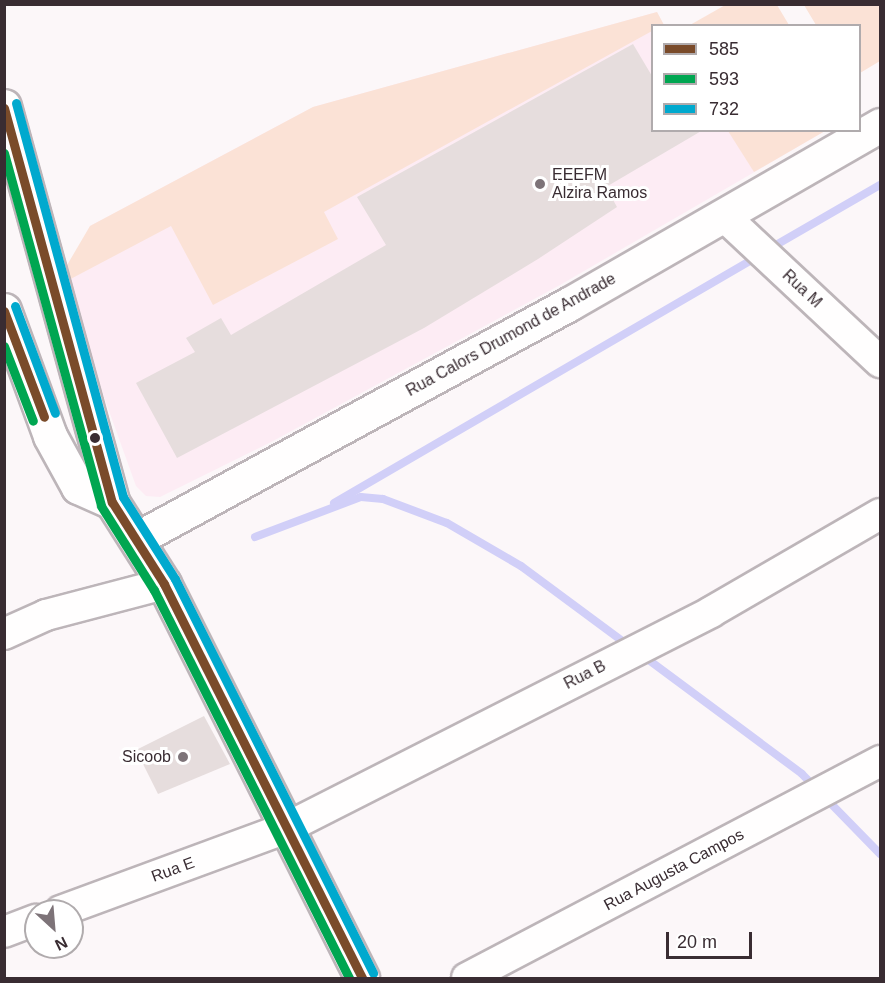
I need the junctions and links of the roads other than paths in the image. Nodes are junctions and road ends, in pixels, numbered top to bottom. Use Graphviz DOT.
graph roads {
  1 [pos="4,106"];
  2 [pos="880,124"];
  3 [pos="724,216"];
  4 [pos="4,310"];
  5 [pos="880,362"];
  6 [pos="112,502"];
  7 [pos="880,514"];
  8 [pos="150,560"];
  9 [pos="4,634"];
  10 [pos="880,761"];
  11 [pos="286,828"];
  12 [pos="84,903"];
  13 [pos="24,924"];
  14 [pos="4,932"];
  15 [pos="362,978"];
  16 [pos="468,978"];
  1 -- 6 [label="main road"];
  2 -- 3 [label="main road, Rua Calors Drumond de Andrade"];
  3 -- 5 [label="street, Rua M"];
  3 -- 8 [label="main road, Rua Calors Drumond de Andrade"];
  4 -- 6 [label="main road"];
  6 -- 8 [label="main road"];
  7 -- 11 [label="street, Rua B"];
  8 -- 9 [label="street"];
  8 -- 11 [label="main road"];
  10 -- 16 [label="street, Rua Augusta Campos"];
  11 -- 12 [label="street, Rua E"];
  11 -- 15 [label="main road"];
  13 -- 14 [label="street"];
}
